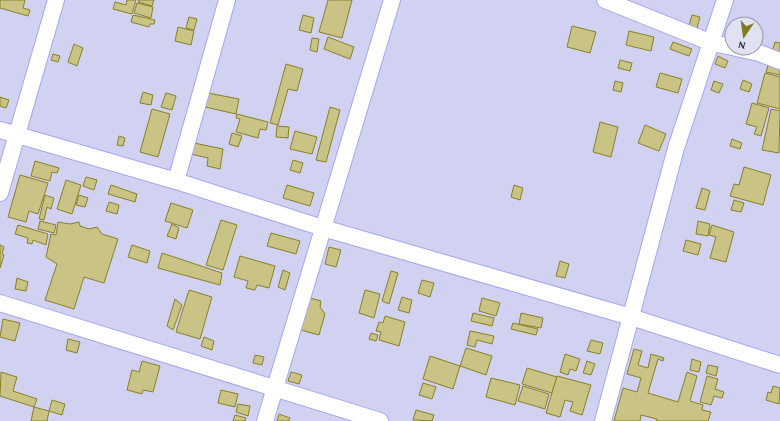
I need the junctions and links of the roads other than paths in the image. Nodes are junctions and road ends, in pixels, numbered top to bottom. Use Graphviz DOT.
graph roads {
  1 [pos="56,0"];
  2 [pos="227,0"];
  3 [pos="392,0"];
  4 [pos="605,0"];
  5 [pos="725,0"];
  6 [pos="712,43"];
  7 [pos="724,45"];
  8 [pos="764,55"];
  9 [pos="780,61"];
  10 [pos="0,130"];
  11 [pos="18,135"];
  12 [pos="176,181"];
  13 [pos="0,193"];
  14 [pos="323,228"];
  15 [pos="0,303"];
  16 [pos="631,317"];
  17 [pos="780,365"];
  18 [pos="275,389"];
  19 [pos="265,421"];
  20 [pos="380,421"];
  21 [pos="603,421"];
  1 -- 11 [label="street"];
  2 -- 12 [label="street"];
  3 -- 14 [label="street"];
  4 -- 6 [label="street"];
  5 -- 6 [label="street"];
  6 -- 7 [label="street"];
  6 -- 16 [label="street"];
  8 -- 9 [label="street"];
  10 -- 11 [label="street"];
  11 -- 12 [label="street"];
  11 -- 13 [label="street"];
  12 -- 14 [label="street"];
  14 -- 16 [label="street"];
  14 -- 18 [label="street"];
  15 -- 18 [label="street"];
  16 -- 17 [label="street"];
  16 -- 21 [label="street"];
  18 -- 19 [label="street"];
  18 -- 20 [label="street"];
}
